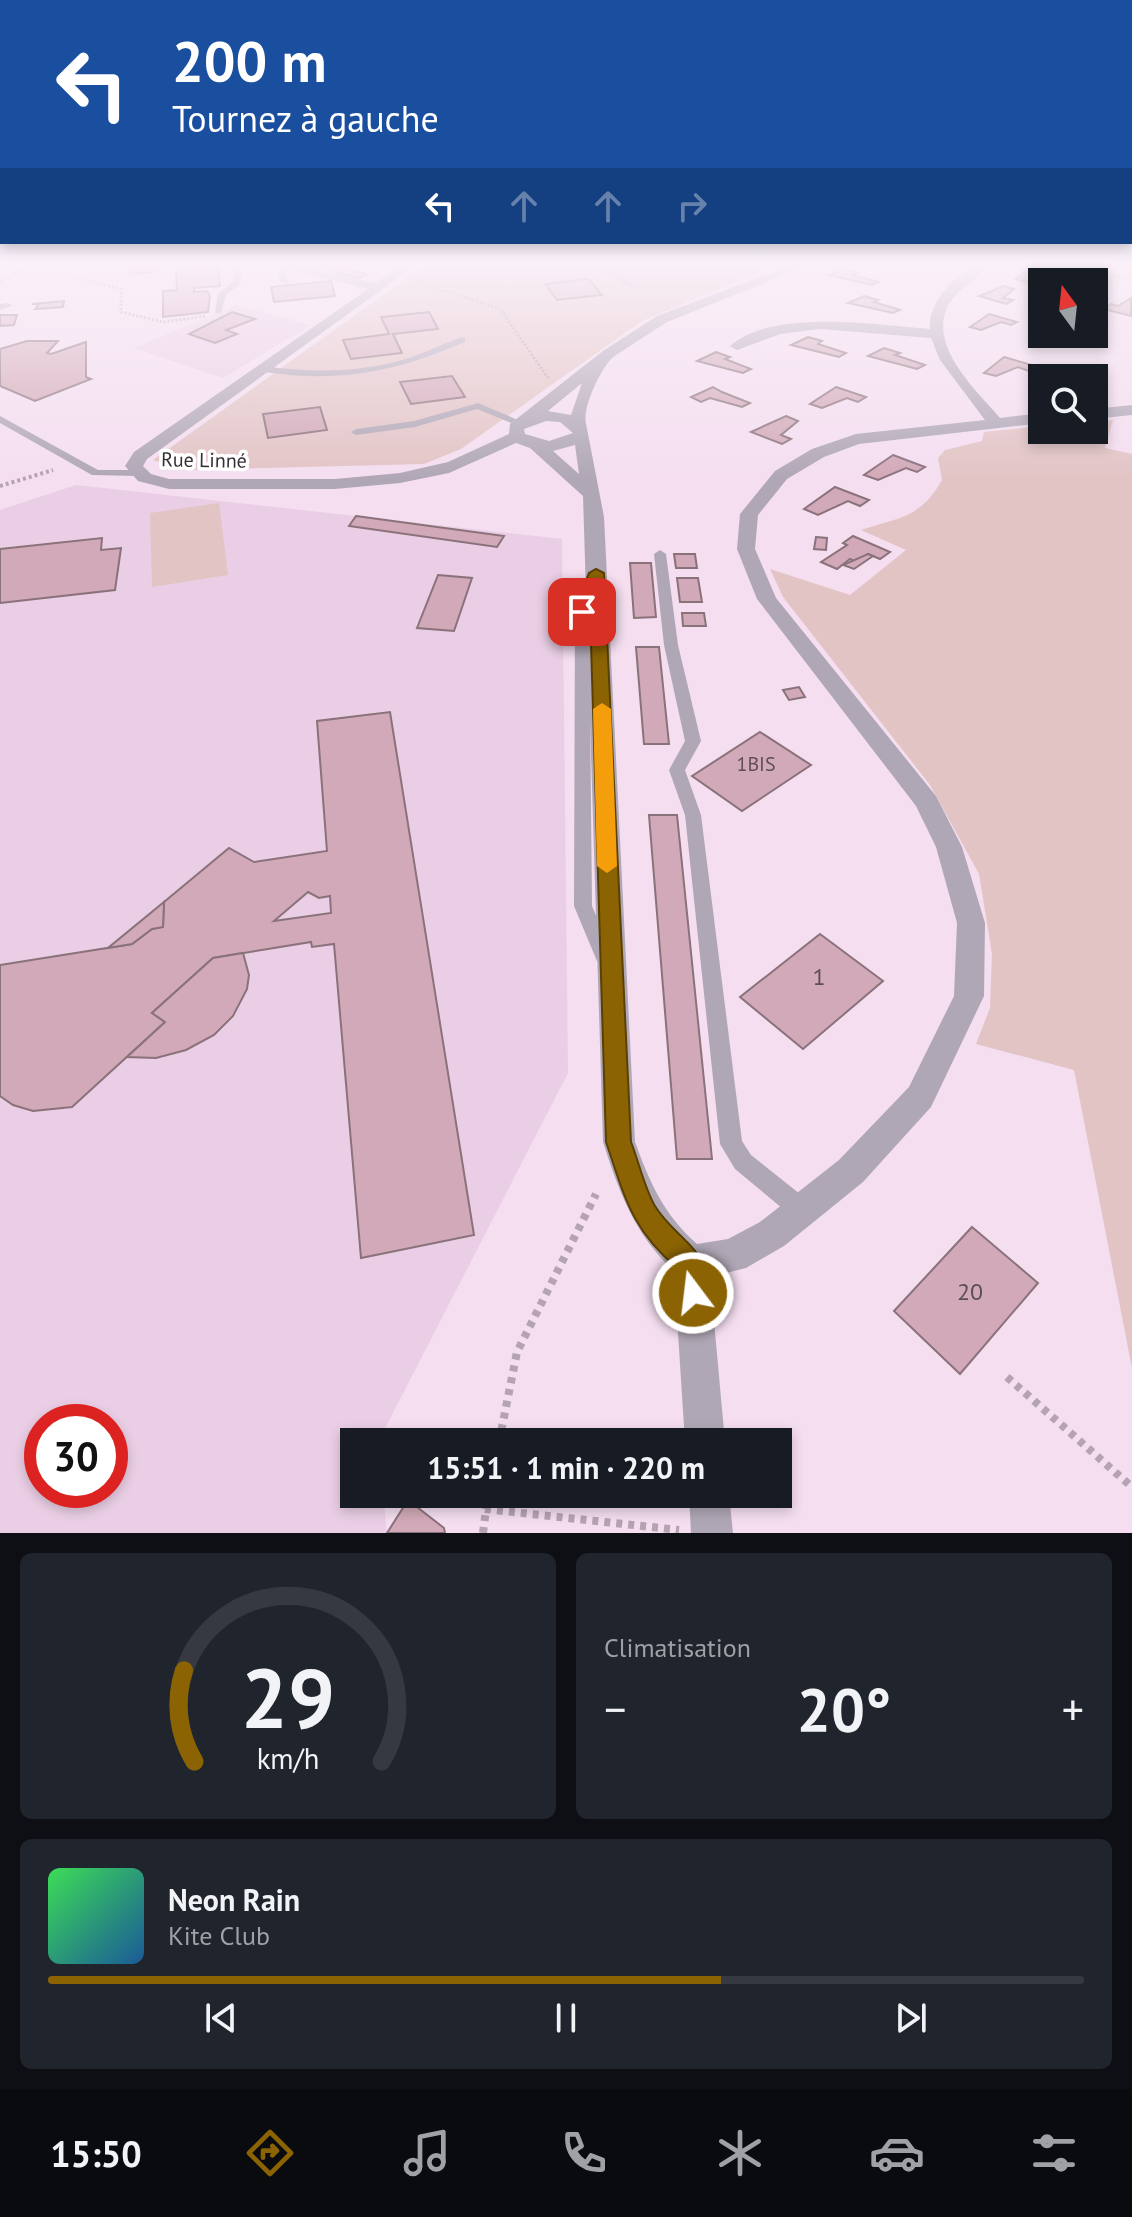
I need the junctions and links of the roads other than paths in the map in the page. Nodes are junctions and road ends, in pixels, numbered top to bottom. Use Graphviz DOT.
graph roads {
  1 [pos="309,337"];
  2 [pos="635,337"];
  3 [pos="761,337"];
  4 [pos="936,337"];
  5 [pos="462,340"];
  6 [pos="737,346"];
  7 [pos="608,354"];
  8 [pos="264,369"];
  9 [pos="1132,410"];
  10 [pos="1108,413"];
  11 [pos="1028,419"];
  12 [pos="1,420"];
  13 [pos="995,422"];
  14 [pos="522,426"];
  15 [pos="579,429"];
  16 [pos="356,432"];
  17 [pos="536,445"];
  18 [pos="137,473"];
  19 [pos="592,494"];
  20 [pos="660,554"];
  21 [pos="802,1210"];
  22 [pos="691,1263"];
  23 [pos="704,1428"];
  24 [pos="707,1508"];
  25 [pos="703,1532"];
  1 -- 8 [label="street, Rue Linné"];
  2 -- 7 [label="street"];
  3 -- 6 [label="street"];
  4 -- 13 [label="street"];
  5 -- 8 [label="lane"];
  7 -- 14 [label="street"];
  7 -- 15 [label="street"];
  8 -- 18 [label="street, Rue Linné"];
  9 -- 10 [label="street"];
  11 -- 13 [label="street"];
  12 -- 18 [label="lane"];
  13 -- 21 [label="street"];
  14 -- 15 [label="street"];
  14 -- 16 [label="lane"];
  14 -- 17 [label="street"];
  14 -- 18 [label="street, Rue Linné"];
  15 -- 17 [label="street"];
  15 -- 19 [label="street"];
  17 -- 19 [label="street"];
  19 -- 22 [label="street"];
  20 -- 21 [label="lane"];
  21 -- 22 [label="street"];
  22 -- 23 [label="street"];
  24 -- 25 [label="street"];
}
